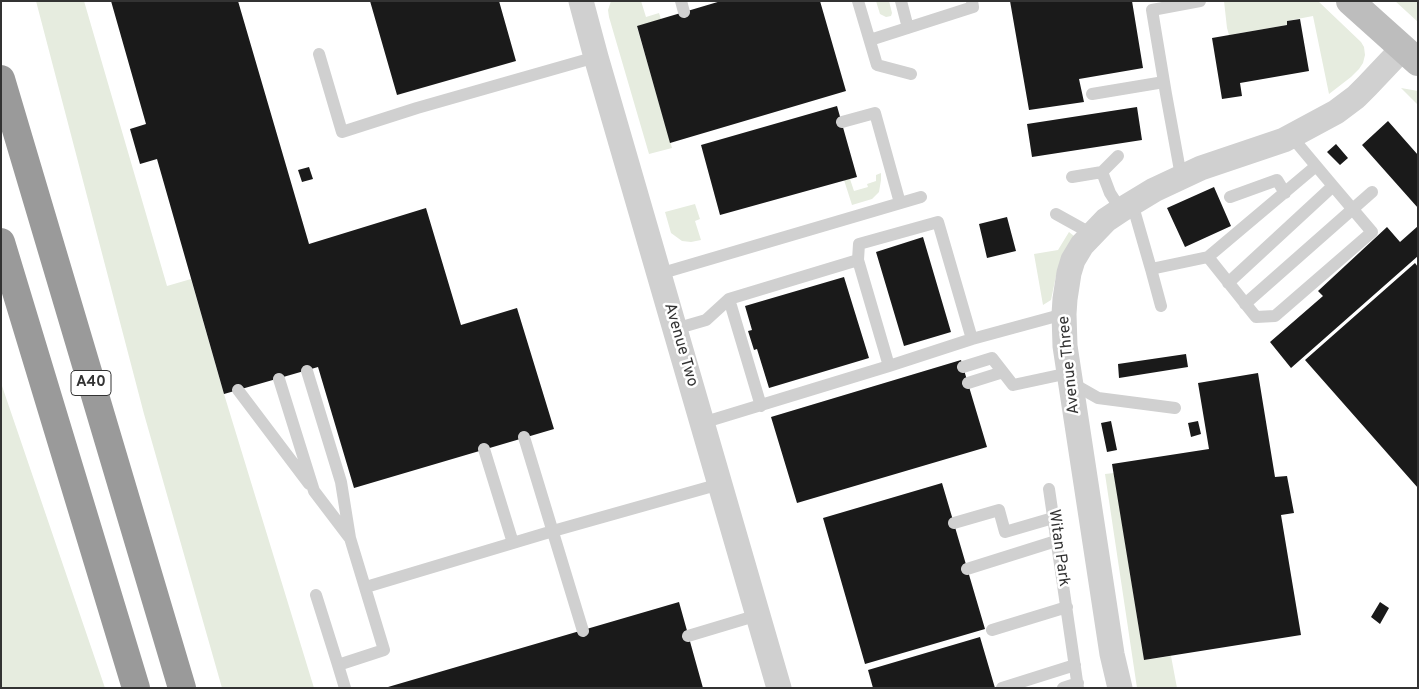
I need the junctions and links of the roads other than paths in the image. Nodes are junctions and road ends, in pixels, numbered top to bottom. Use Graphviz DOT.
graph roads {
  1 [pos="582,1"];
  2 [pos="858,1"];
  3 [pos="900,1"];
  4 [pos="972,1"];
  5 [pos="1200,1"];
  6 [pos="1350,1"];
  7 [pos="908,28"];
  8 [pos="870,40"];
  9 [pos="319,54"];
  10 [pos="1410,55"];
  11 [pos="596,57"];
  12 [pos="911,74"];
  13 [pos="1,79"];
  14 [pos="1164,82"];
  15 [pos="1092,94"];
  16 [pos="842,122"];
  17 [pos="1292,136"];
  18 [pos="1118,156"];
  19 [pos="1316,166"];
  20 [pos="1102,172"];
  21 [pos="1181,176"];
  22 [pos="1072,177"];
  23 [pos="1333,186"];
  24 [pos="1285,192"];
  25 [pos="1372,192"];
  26 [pos="921,197"];
  27 [pos="1230,197"];
  28 [pos="900,203"];
  29 [pos="1127,206"];
  30 [pos="1352,209"];
  31 [pos="1056,214"];
  32 [pos="1092,234"];
  33 [pos="1,242"];
  34 [pos="1208,257"];
  35 [pos="858,260"];
  36 [pos="1151,269"];
  37 [pos="659,274"];
  38 [pos="1228,283"];
  39 [pos="729,300"];
  40 [pos="1246,304"];
  41 [pos="1161,306"];
  42 [pos="1064,314"];
  43 [pos="675,330"];
  44 [pos="972,339"];
  45 [pos="890,366"];
  46 [pos="963,367"];
  47 [pos="307,370"];
  48 [pos="1003,372"];
  49 [pos="1070,377"];
  50 [pos="279,379"];
  51 [pos="968,383"];
  52 [pos="238,390"];
  53 [pos="761,406"];
  54 [pos="1175,408"];
  55 [pos="702,423"];
  56 [pos="524,437"];
  57 [pos="484,449"];
  58 [pos="720,484"];
  59 [pos="1049,489"];
  60 [pos="314,491"];
  61 [pos="1053,518"];
  62 [pos="954,523"];
  63 [pos="554,531"];
  64 [pos="350,538"];
  65 [pos="1056,541"];
  66 [pos="513,543"];
  67 [pos="967,569"];
  68 [pos="366,587"];
  69 [pos="316,595"];
  70 [pos="1066,608"];
  71 [pos="758,614"];
  72 [pos="992,630"];
  73 [pos="583,631"];
  74 [pos="688,636"];
  75 [pos="338,665"];
  76 [pos="1075,665"];
  77 [pos="1078,685"];
  78 [pos="136,688"];
  79 [pos="182,688"];
  80 [pos="345,688"];
  81 [pos="779,688"];
  82 [pos="1002,688"];
  83 [pos="1063,688"];
  84 [pos="1120,688"];
  1 -- 11 [label="street, Avenue Two"];
  2 -- 8 [label="lane"];
  3 -- 7 [label="lane"];
  4 -- 7 [label="lane"];
  5 -- 14 [label="lane"];
  6 -- 10 [label="street"];
  7 -- 8 [label="lane"];
  8 -- 12 [label="lane"];
  9 -- 11 [label="lane"];
  10 -- 17 [label="street, Avenue Three"];
  11 -- 37 [label="street, Avenue Two"];
  13 -- 79 [label="highway, A40"];
  14 -- 15 [label="lane"];
  14 -- 21 [label="lane"];
  16 -- 28 [label="lane"];
  17 -- 19 [label="lane"];
  17 -- 21 [label="street, Avenue Three"];
  18 -- 20 [label="lane"];
  19 -- 23 [label="lane"];
  19 -- 24 [label="lane"];
  20 -- 22 [label="lane"];
  20 -- 29 [label="lane"];
  21 -- 29 [label="street, Avenue Three"];
  23 -- 30 [label="lane"];
  23 -- 38 [label="lane"];
  24 -- 27 [label="lane"];
  24 -- 34 [label="lane"];
  25 -- 30 [label="lane"];
  26 -- 28 [label="lane"];
  28 -- 37 [label="lane"];
  29 -- 32 [label="street, Avenue Three"];
  29 -- 36 [label="lane"];
  30 -- 40 [label="lane"];
  30 -- 40 [label="lane"];
  31 -- 32 [label="lane"];
  32 -- 42 [label="street, Avenue Three"];
  33 -- 78 [label="highway, A40"];
  34 -- 36 [label="lane"];
  34 -- 38 [label="lane"];
  35 -- 39 [label="lane"];
  35 -- 44 [label="lane"];
  35 -- 45 [label="lane"];
  36 -- 41 [label="lane"];
  37 -- 43 [label="street, Avenue Two"];
  38 -- 40 [label="lane"];
  39 -- 43 [label="lane"];
  39 -- 53 [label="lane"];
  42 -- 44 [label="lane"];
  42 -- 49 [label="street, Avenue Three"];
  43 -- 55 [label="street, Avenue Two"];
  44 -- 45 [label="lane"];
  45 -- 53 [label="lane"];
  46 -- 48 [label="lane"];
  47 -- 64 [label="lane"];
  48 -- 49 [label="lane"];
  48 -- 51 [label="lane"];
  49 -- 54 [label="lane"];
  49 -- 84 [label="street, Avenue Three"];
  50 -- 60 [label="lane"];
  52 -- 60 [label="lane"];
  53 -- 55 [label="lane"];
  55 -- 58 [label="street, Avenue Two"];
  56 -- 63 [label="lane"];
  57 -- 66 [label="lane"];
  58 -- 63 [label="lane"];
  58 -- 71 [label="street, Avenue Two"];
  59 -- 61 [label="lane, Witan Park"];
  60 -- 64 [label="lane"];
  61 -- 62 [label="lane"];
  61 -- 65 [label="lane, Witan Park"];
  63 -- 66 [label="lane"];
  63 -- 73 [label="lane"];
  64 -- 68 [label="lane"];
  65 -- 67 [label="lane"];
  65 -- 70 [label="lane, Witan Park"];
  66 -- 68 [label="lane"];
  68 -- 75 [label="lane"];
  69 -- 75 [label="lane"];
  70 -- 72 [label="lane, Witan Park"];
  70 -- 76 [label="lane, Witan Park"];
  71 -- 74 [label="lane"];
  71 -- 81 [label="street, Avenue Two"];
  75 -- 80 [label="lane"];
  76 -- 77 [label="lane, Witan Park"];
  76 -- 82 [label="lane"];
  77 -- 83 [label="lane"];
}
